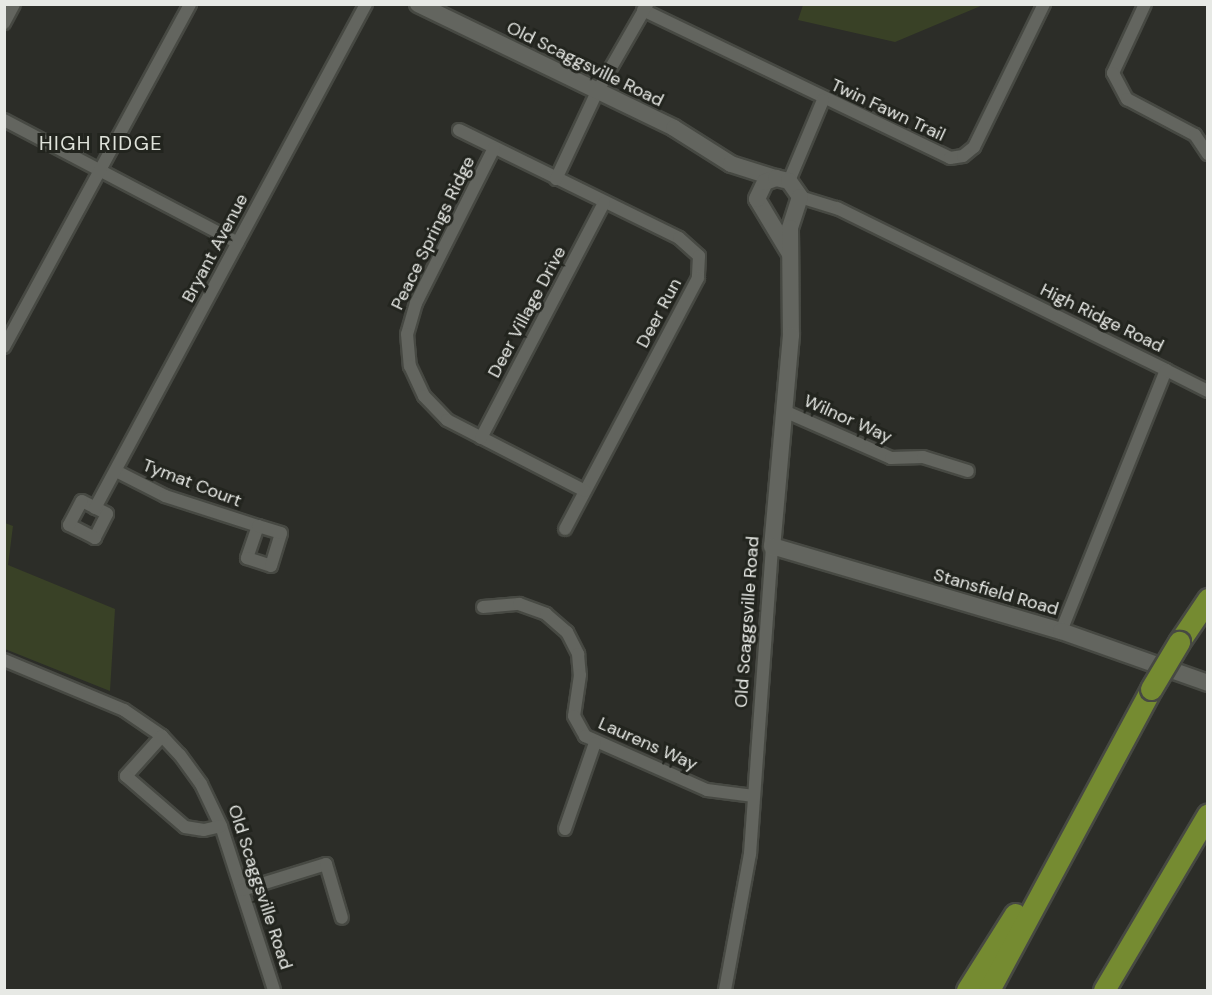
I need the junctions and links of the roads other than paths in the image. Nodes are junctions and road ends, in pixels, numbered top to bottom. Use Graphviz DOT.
graph roads {
  1 [pos="14,4"];
  2 [pos="190,4"];
  3 [pos="366,4"];
  4 [pos="418,4"];
  5 [pos="1044,4"];
  6 [pos="1145,4"];
  7 [pos="645,7"];
  8 [pos="4,23"];
  9 [pos="597,92"];
  10 [pos="824,100"];
  11 [pos="4,120"];
  12 [pos="459,130"];
  13 [pos="494,148"];
  14 [pos="1208,154"];
  15 [pos="731,164"];
  16 [pos="101,171"];
  17 [pos="556,179"];
  18 [pos="782,179"];
  19 [pos="604,204"];
  20 [pos="798,204"];
  21 [pos="760,207"];
  22 [pos="238,243"];
  23 [pos="790,254"];
  24 [pos="4,347"];
  25 [pos="1166,370"];
  26 [pos="1208,391"];
  27 [pos="784,411"];
  28 [pos="481,438"];
  29 [pos="116,471"];
  30 [pos="968,471"];
  31 [pos="585,491"];
  32 [pos="95,508"];
  33 [pos="258,526"];
  34 [pos="565,529"];
  35 [pos="772,546"];
  36 [pos="1208,599"];
  37 [pos="483,607"];
  38 [pos="1061,631"];
  39 [pos="4,660"];
  40 [pos="1208,683"];
  41 [pos="162,736"];
  42 [pos="595,743"];
  43 [pos="754,796"];
  44 [pos="1090,798"];
  45 [pos="1208,814"];
  46 [pos="221,826"];
  47 [pos="565,829"];
  48 [pos="242,890"];
  49 [pos="1156,903"];
  50 [pos="342,918"];
  51 [pos="274,990"];
  52 [pos="725,990"];
  53 [pos="967,990"];
  54 [pos="989,990"];
  55 [pos="1104,990"];
  56 [pos="1110,990"];
  1 -- 8 [label="street"];
  2 -- 16 [label="street"];
  3 -- 22 [label="street, Bryant Avenue"];
  4 -- 9 [label="street, Old Scaggsville Road"];
  5 -- 10 [label="street, Twin Fawn Trail"];
  6 -- 14 [label="street"];
  7 -- 9 [label="street"];
  7 -- 10 [label="street, Twin Fawn Trail"];
  9 -- 15 [label="street, Old Scaggsville Road"];
  9 -- 17 [label="street"];
  10 -- 18 [label="street"];
  11 -- 16 [label="street"];
  12 -- 13 [label="street, Deer Run"];
  13 -- 17 [label="street, Deer Run"];
  13 -- 28 [label="street, Peace Springs Ridge"];
  15 -- 18 [label="street, Old Scaggsville Road"];
  15 -- 21 [label="street, Old Scaggsville Road"];
  16 -- 22 [label="street"];
  16 -- 24 [label="street"];
  17 -- 19 [label="street, Deer Run"];
  18 -- 20 [label="street"];
  18 -- 21 [label="street"];
  19 -- 28 [label="street, Deer Village Drive"];
  19 -- 31 [label="street, Deer Run"];
  20 -- 21 [label="street"];
  20 -- 23 [label="street, Old Scaggsville Road"];
  20 -- 25 [label="street, High Ridge Road"];
  21 -- 23 [label="street, Old Scaggsville Road"];
  22 -- 29 [label="street, Bryant Avenue"];
  23 -- 27 [label="street, Old Scaggsville Road"];
  25 -- 26 [label="street"];
  25 -- 38 [label="street, High Ridge Road"];
  27 -- 30 [label="street, Wilnor Way"];
  27 -- 35 [label="street, Old Scaggsville Road"];
  28 -- 31 [label="street, Peace Springs Ridge"];
  29 -- 32 [label="street, Bryant Avenue"];
  29 -- 33 [label="street, Tymat Court"];
  31 -- 34 [label="street, Deer Run"];
  35 -- 38 [label="street, Stansfield Road"];
  35 -- 43 [label="street, Old Scaggsville Road"];
  36 -- 44 [label="highway, bridge"];
  37 -- 42 [label="street, Laurens Way"];
  38 -- 40 [label="street, Stansfield Road"];
  39 -- 41 [label="street, Old Scaggsville Road"];
  41 -- 46 [label="street, Old Scaggsville Road"];
  41 -- 46 [label="street"];
  42 -- 43 [label="street, Laurens Way"];
  42 -- 47 [label="street"];
  43 -- 52 [label="street, Old Scaggsville Road"];
  44 -- 53 [label="highway"];
  44 -- 54 [label="highway"];
  45 -- 49 [label="highway"];
  46 -- 48 [label="street, Old Scaggsville Road"];
  48 -- 50 [label="street"];
  48 -- 51 [label="street, Old Scaggsville Road"];
  49 -- 55 [label="highway"];
  49 -- 56 [label="highway"];
}
